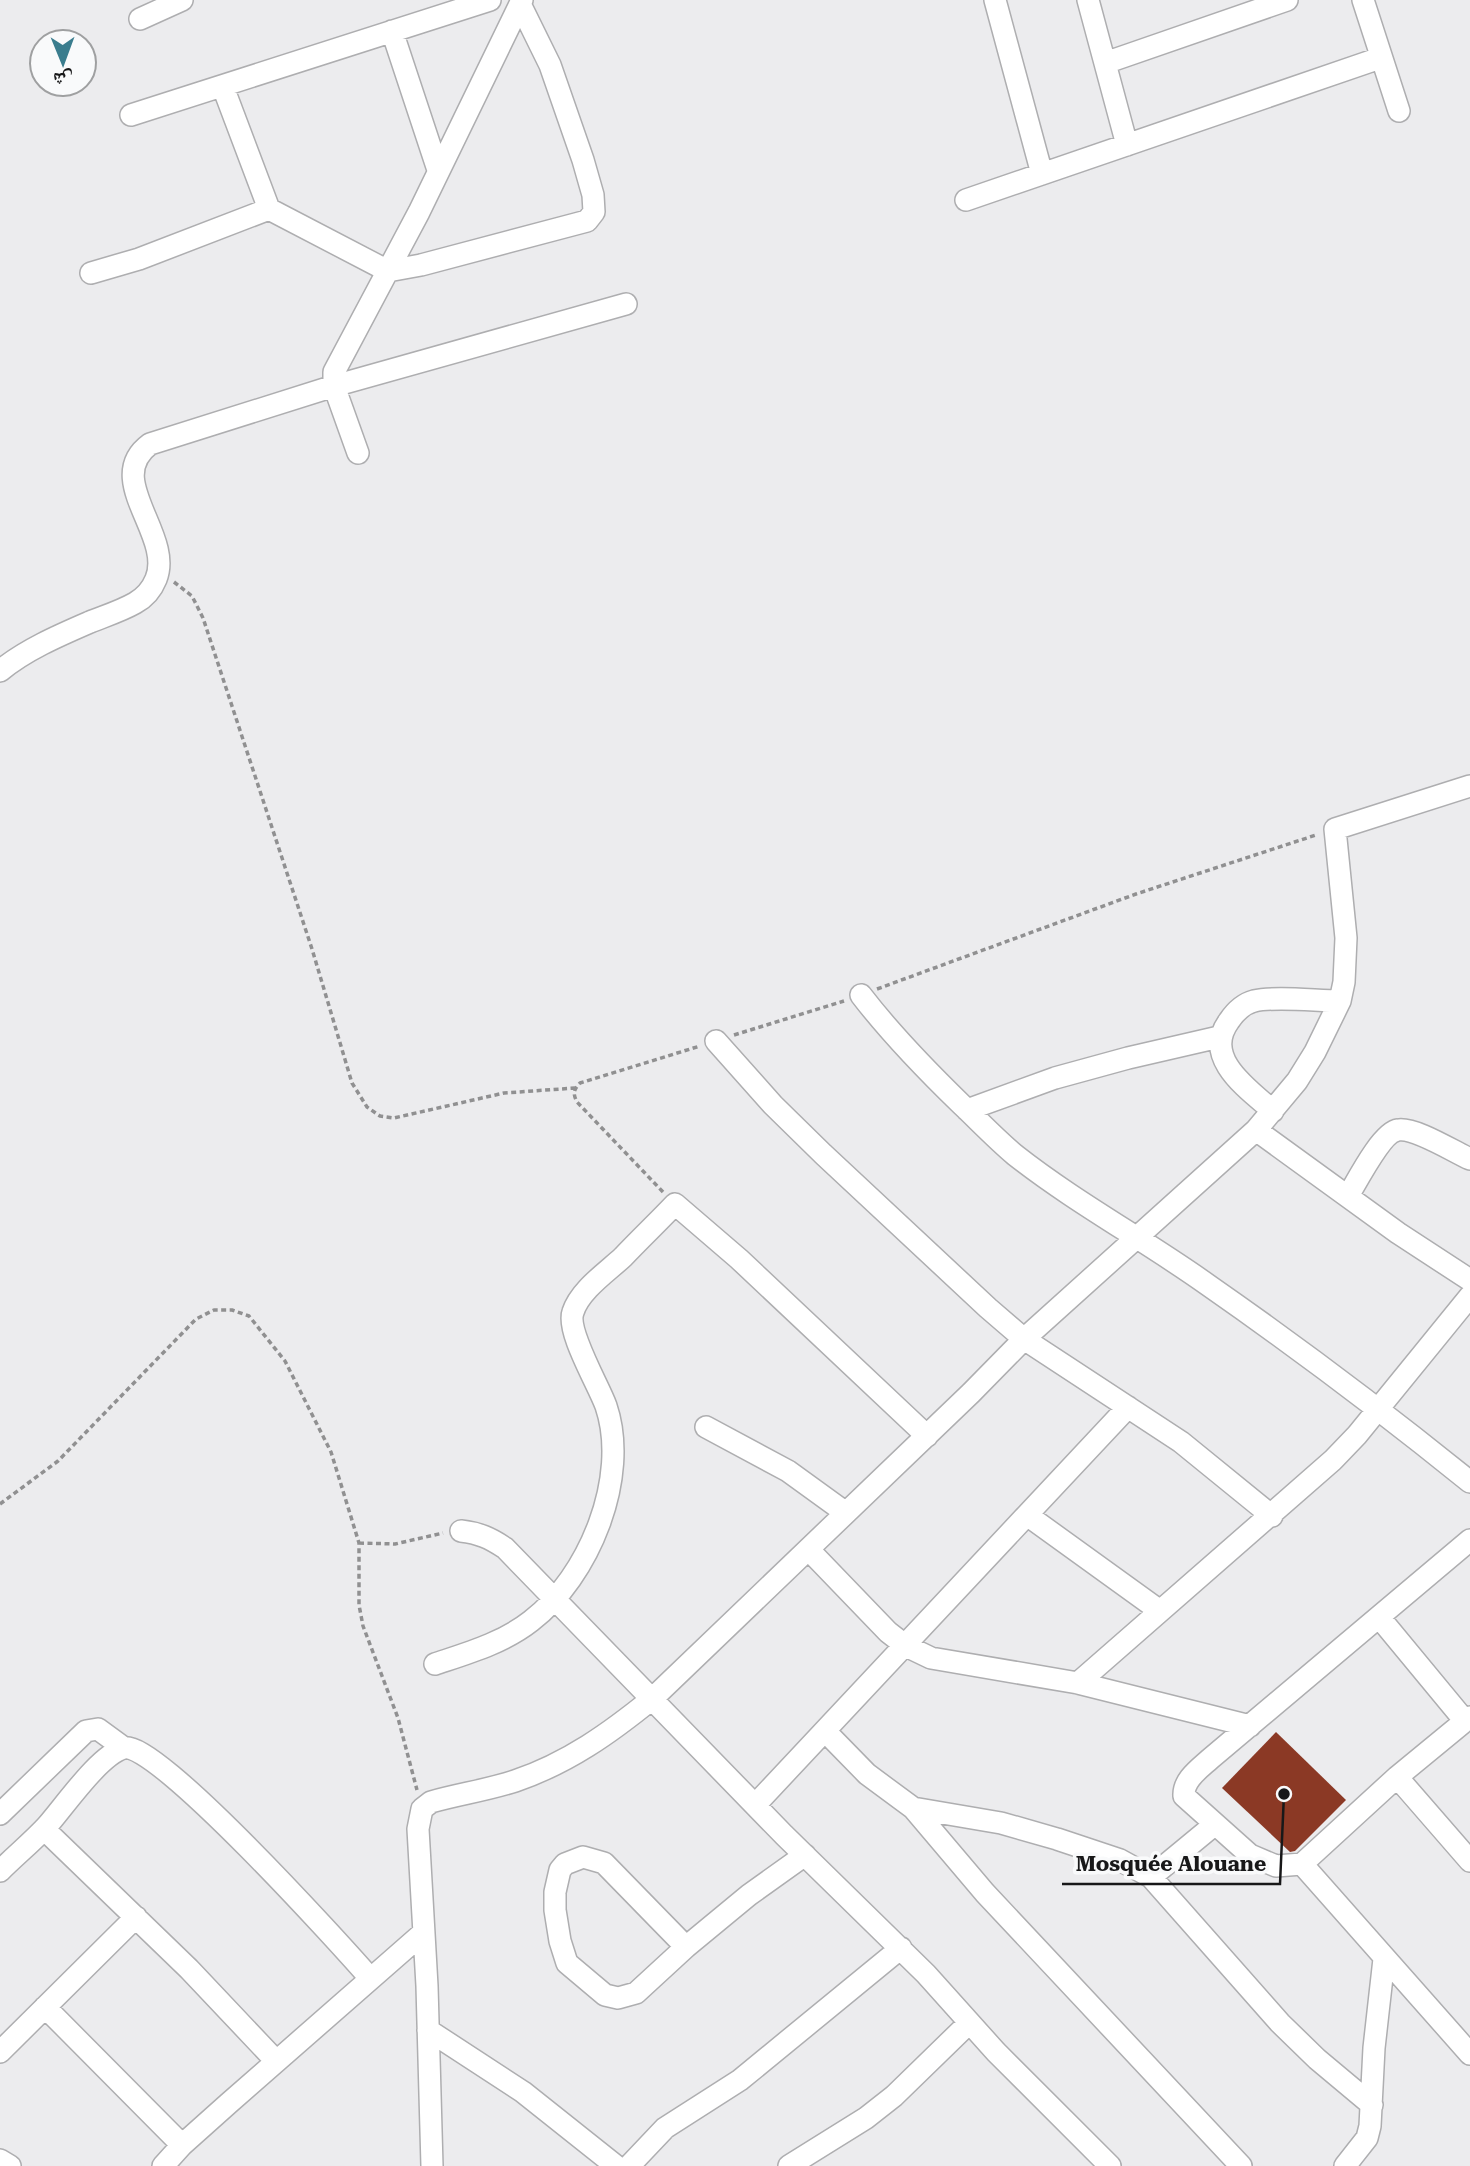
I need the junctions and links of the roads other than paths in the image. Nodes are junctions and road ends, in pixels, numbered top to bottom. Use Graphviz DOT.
graph roads {
  1 [pos="181,0"];
  2 [pos="490,0"];
  3 [pos="995,0"];
  4 [pos="1088,0"];
  5 [pos="1287,0"];
  6 [pos="1363,0"];
  7 [pos="521,2"];
  8 [pos="140,19"];
  9 [pos="392,31"];
  10 [pos="1380,58"];
  11 [pos="1105,63"];
  12 [pos="223,87"];
  13 [pos="1399,111"];
  14 [pos="131,115"];
  15 [pos="1127,145"];
  16 [pos="438,170"];
  17 [pos="1042,174"];
  18 [pos="966,200"];
  19 [pos="269,209"];
  20 [pos="388,271"];
  21 [pos="91,274"];
  22 [pos="626,304"];
  23 [pos="334,386"];
  24 [pos="358,453"];
  25 [pos="0,671"];
  26 [pos="1470,786"];
  27 [pos="861,995"];
  28 [pos="1340,1001"];
  29 [pos="1219,1037"];
  30 [pos="716,1041"];
  31 [pos="967,1110"];
  32 [pos="1273,1111"];
  33 [pos="1256,1130"];
  34 [pos="1470,1159"];
  35 [pos="1348,1196"];
  36 [pos="1137,1237"];
  37 [pos="1470,1280"];
  38 [pos="1470,1296"];
  39 [pos="1024,1339"];
  40 [pos="1128,1407"];
  41 [pos="1379,1409"];
  42 [pos="706,1427"];
  43 [pos="927,1436"];
  44 [pos="1470,1482"];
  45 [pos="846,1513"];
  46 [pos="1027,1515"];
  47 [pos="1272,1516"];
  48 [pos="461,1531"];
  49 [pos="1470,1539"];
  50 [pos="809,1550"];
  51 [pos="554,1599"];
  52 [pos="1160,1611"];
  53 [pos="1379,1618"];
  54 [pos="906,1646"];
  55 [pos="435,1664"];
  56 [pos="1078,1684"];
  57 [pos="653,1698"];
  58 [pos="1467,1719"];
  59 [pos="1250,1726"];
  60 [pos="825,1731"];
  61 [pos="124,1748"];
  62 [pos="1397,1777"];
  63 [pos="756,1804"];
  64 [pos="913,1808"];
  65 [pos="0,1814"];
  66 [pos="1214,1825"];
  67 [pos="44,1829"];
  68 [pos="805,1855"];
  69 [pos="1470,1861"];
  70 [pos="1302,1864"];
  71 [pos="0,1871"];
  72 [pos="1151,1877"];
  73 [pos="136,1917"];
  74 [pos="423,1933"];
  75 [pos="686,1947"];
  76 [pos="901,1948"];
  77 [pos="1384,1959"];
  78 [pos="369,1977"];
  79 [pos="45,2007"];
  80 [pos="969,2023"];
  81 [pos="428,2030"];
  82 [pos="0,2052"];
  83 [pos="1470,2054"];
  84 [pos="276,2061"];
  85 [pos="1371,2105"];
  86 [pos="182,2145"];
  87 [pos="0,2160"];
  88 [pos="10,2166"];
  89 [pos="163,2166"];
  90 [pos="432,2166"];
  91 [pos="616,2166"];
  92 [pos="629,2166"];
  93 [pos="789,2166"];
  94 [pos="1110,2166"];
  95 [pos="1241,2166"];
  96 [pos="1345,2166"];
  1 -- 8 [label="street"];
  2 -- 9 [label="street"];
  3 -- 17 [label="street"];
  4 -- 11 [label="street"];
  5 -- 11 [label="street"];
  6 -- 10 [label="street"];
  7 -- 16 [label="street"];
  7 -- 20 [label="street"];
  9 -- 12 [label="street"];
  9 -- 16 [label="street"];
  10 -- 13 [label="street"];
  10 -- 15 [label="street"];
  11 -- 15 [label="street"];
  12 -- 14 [label="street"];
  12 -- 19 [label="street"];
  15 -- 17 [label="street"];
  16 -- 20 [label="street"];
  17 -- 18 [label="street"];
  19 -- 20 [label="street"];
  19 -- 21 [label="street"];
  20 -- 23 [label="street"];
  22 -- 23 [label="street"];
  23 -- 24 [label="street"];
  23 -- 25 [label="street"];
  26 -- 28 [label="street"];
  27 -- 31 [label="street"];
  28 -- 29 [label="street"];
  28 -- 32 [label="street"];
  29 -- 31 [label="street"];
  29 -- 32 [label="street"];
  30 -- 39 [label="street"];
  31 -- 36 [label="street"];
  32 -- 33 [label="street"];
  33 -- 35 [label="street"];
  33 -- 36 [label="street"];
  34 -- 35 [label="street"];
  35 -- 37 [label="street"];
  36 -- 39 [label="street"];
  36 -- 41 [label="street"];
  38 -- 41 [label="street"];
  39 -- 40 [label="street"];
  39 -- 43 [label="street"];
  40 -- 46 [label="street"];
  40 -- 47 [label="street"];
  41 -- 44 [label="street"];
  41 -- 47 [label="street"];
  42 -- 45 [label="street"];
  43 -- 45 [label="street"];
  43 -- 51 [label="street"];
  45 -- 50 [label="street"];
  46 -- 52 [label="street"];
  46 -- 54 [label="street"];
  47 -- 52 [label="street"];
  48 -- 51 [label="street"];
  49 -- 53 [label="street"];
  50 -- 54 [label="street"];
  50 -- 57 [label="street"];
  51 -- 55 [label="street"];
  51 -- 57 [label="street"];
  52 -- 56 [label="street"];
  53 -- 58 [label="street"];
  53 -- 59 [label="street"];
  54 -- 56 [label="street"];
  54 -- 60 [label="street"];
  56 -- 59 [label="street"];
  57 -- 63 [label="street"];
  57 -- 74 [label="street"];
  58 -- 62 [label="street"];
  59 -- 66 [label="street"];
  60 -- 63 [label="street"];
  60 -- 64 [label="street"];
  61 -- 65 [label="street"];
  61 -- 67 [label="street"];
  61 -- 78 [label="street"];
  62 -- 69 [label="street"];
  62 -- 70 [label="street"];
  63 -- 68 [label="street"];
  64 -- 72 [label="street"];
  64 -- 95 [label="street"];
  66 -- 70 [label="street"];
  66 -- 72 [label="street"];
  67 -- 71 [label="street"];
  67 -- 73 [label="street"];
  68 -- 75 [label="street"];
  68 -- 76 [label="street"];
  70 -- 77 [label="street"];
  72 -- 85 [label="street"];
  73 -- 79 [label="street"];
  73 -- 84 [label="street"];
  74 -- 78 [label="street"];
  74 -- 81 [label="street"];
  75 -- 75 [label="street"];
  76 -- 80 [label="street"];
  76 -- 92 [label="street"];
  77 -- 83 [label="street"];
  77 -- 85 [label="street"];
  78 -- 84 [label="street"];
  79 -- 82 [label="street"];
  79 -- 86 [label="street"];
  80 -- 93 [label="street"];
  80 -- 94 [label="street"];
  81 -- 90 [label="street"];
  81 -- 91 [label="street"];
  84 -- 86 [label="street"];
  85 -- 96 [label="street"];
  86 -- 89 [label="street"];
  87 -- 88 [label="street"];
}
